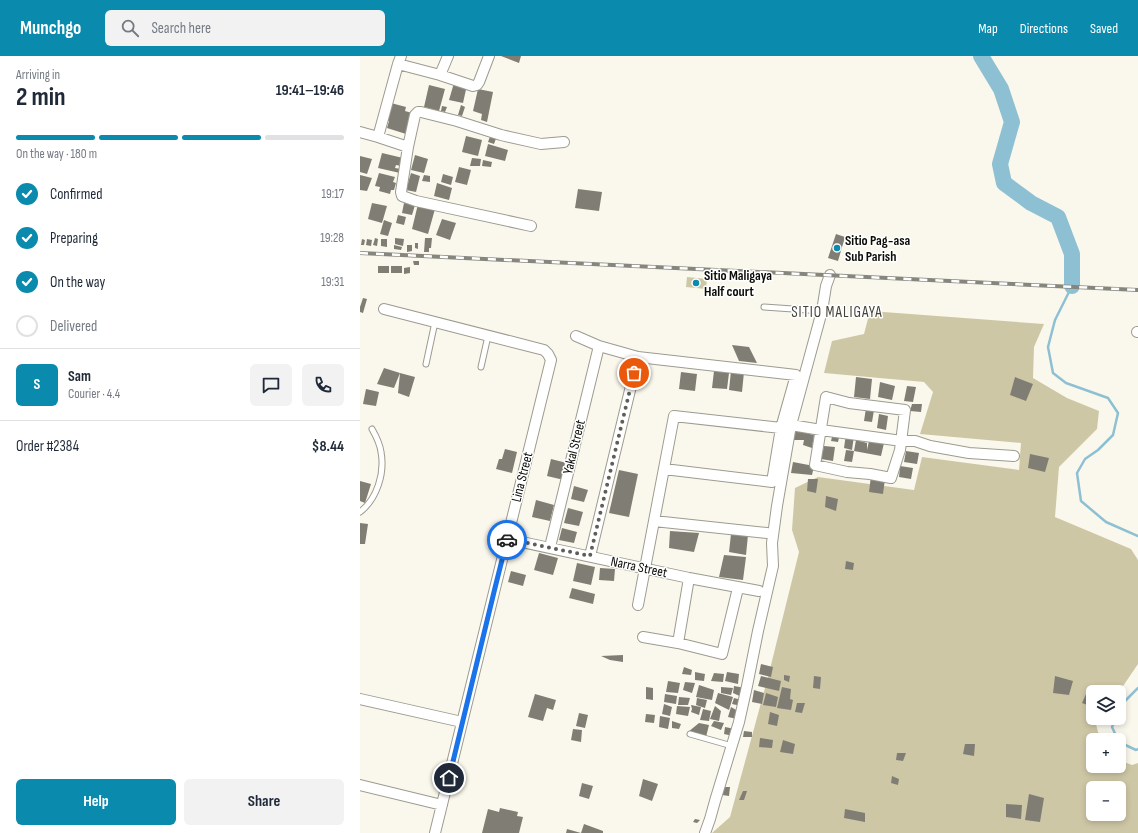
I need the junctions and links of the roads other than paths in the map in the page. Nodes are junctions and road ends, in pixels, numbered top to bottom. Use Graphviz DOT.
graph roads {
  1 [pos="448,56"];
  2 [pos="489,56"];
  3 [pos="400,60"];
  4 [pos="440,75"];
  5 [pos="360,132"];
  6 [pos="378,137"];
  7 [pos="564,142"];
  8 [pos="408,147"];
  9 [pos="531,226"];
  10 [pos="830,276"];
  11 [pos="764,307"];
  12 [pos="384,309"];
  13 [pos="822,311"];
  14 [pos="435,322"];
  15 [pos="488,336"];
  16 [pos="576,336"];
  17 [pos="599,346"];
  18 [pos="638,357"];
  19 [pos="426,364"];
  20 [pos="481,367"];
  21 [pos="786,426"];
  22 [pos="372,429"];
  23 [pos="821,430"];
  24 [pos="902,441"];
  25 [pos="1014,456"];
  26 [pos="664,469"];
  27 [pos="360,512"];
  28 [pos="654,521"];
  29 [pos="767,533"];
  30 [pos="508,539"];
  31 [pos="550,547"];
  32 [pos="590,556"];
  33 [pos="645,567"];
  34 [pos="689,578"];
  35 [pos="738,588"];
  36 [pos="759,591"];
  37 [pos="638,605"];
  38 [pos="643,637"];
  39 [pos="678,643"];
  40 [pos="360,699"];
  41 [pos="462,722"];
  42 [pos="690,734"];
  43 [pos="732,746"];
  44 [pos="360,785"];
  45 [pos="442,805"];
  46 [pos="435,833"];
  47 [pos="705,833"];
  1 -- 4 [label="street"];
  2 -- 4 [label="street"];
  3 -- 4 [label="street"];
  3 -- 6 [label="street"];
  5 -- 6 [label="street"];
  6 -- 8 [label="street"];
  7 -- 8 [label="street"];
  8 -- 9 [label="street"];
  10 -- 13 [label="street"];
  11 -- 13 [label="lane"];
  12 -- 14 [label="street"];
  13 -- 21 [label="street"];
  14 -- 15 [label="street"];
  14 -- 19 [label="lane"];
  15 -- 20 [label="lane"];
  15 -- 30 [label="street, Lina Street"];
  16 -- 17 [label="street"];
  17 -- 18 [label="street"];
  17 -- 31 [label="street, Yakal Street"];
  18 -- 21 [label="street"];
  18 -- 32 [label="street"];
  21 -- 23 [label="street"];
  21 -- 26 [label="street"];
  21 -- 26 [label="street"];
  21 -- 43 [label="street"];
  22 -- 27 [label="lane"];
  23 -- 24 [label="street"];
  23 -- 24 [label="street"];
  23 -- 24 [label="street"];
  24 -- 25 [label="street"];
  26 -- 28 [label="street"];
  28 -- 29 [label="street"];
  28 -- 33 [label="street"];
  30 -- 31 [label="street, Narra Street"];
  30 -- 41 [label="street, Lina Street"];
  31 -- 32 [label="street, Narra Street"];
  32 -- 33 [label="street, Narra Street"];
  33 -- 34 [label="street, Narra Street"];
  33 -- 37 [label="street"];
  34 -- 35 [label="street, Narra Street"];
  34 -- 39 [label="street"];
  35 -- 36 [label="street, Narra Street"];
  35 -- 39 [label="street"];
  38 -- 39 [label="street"];
  40 -- 41 [label="street"];
  41 -- 45 [label="street, Lina Street"];
  42 -- 43 [label="lane"];
  43 -- 47 [label="street"];
  44 -- 45 [label="street"];
  45 -- 46 [label="street, Lina Street"];
}
